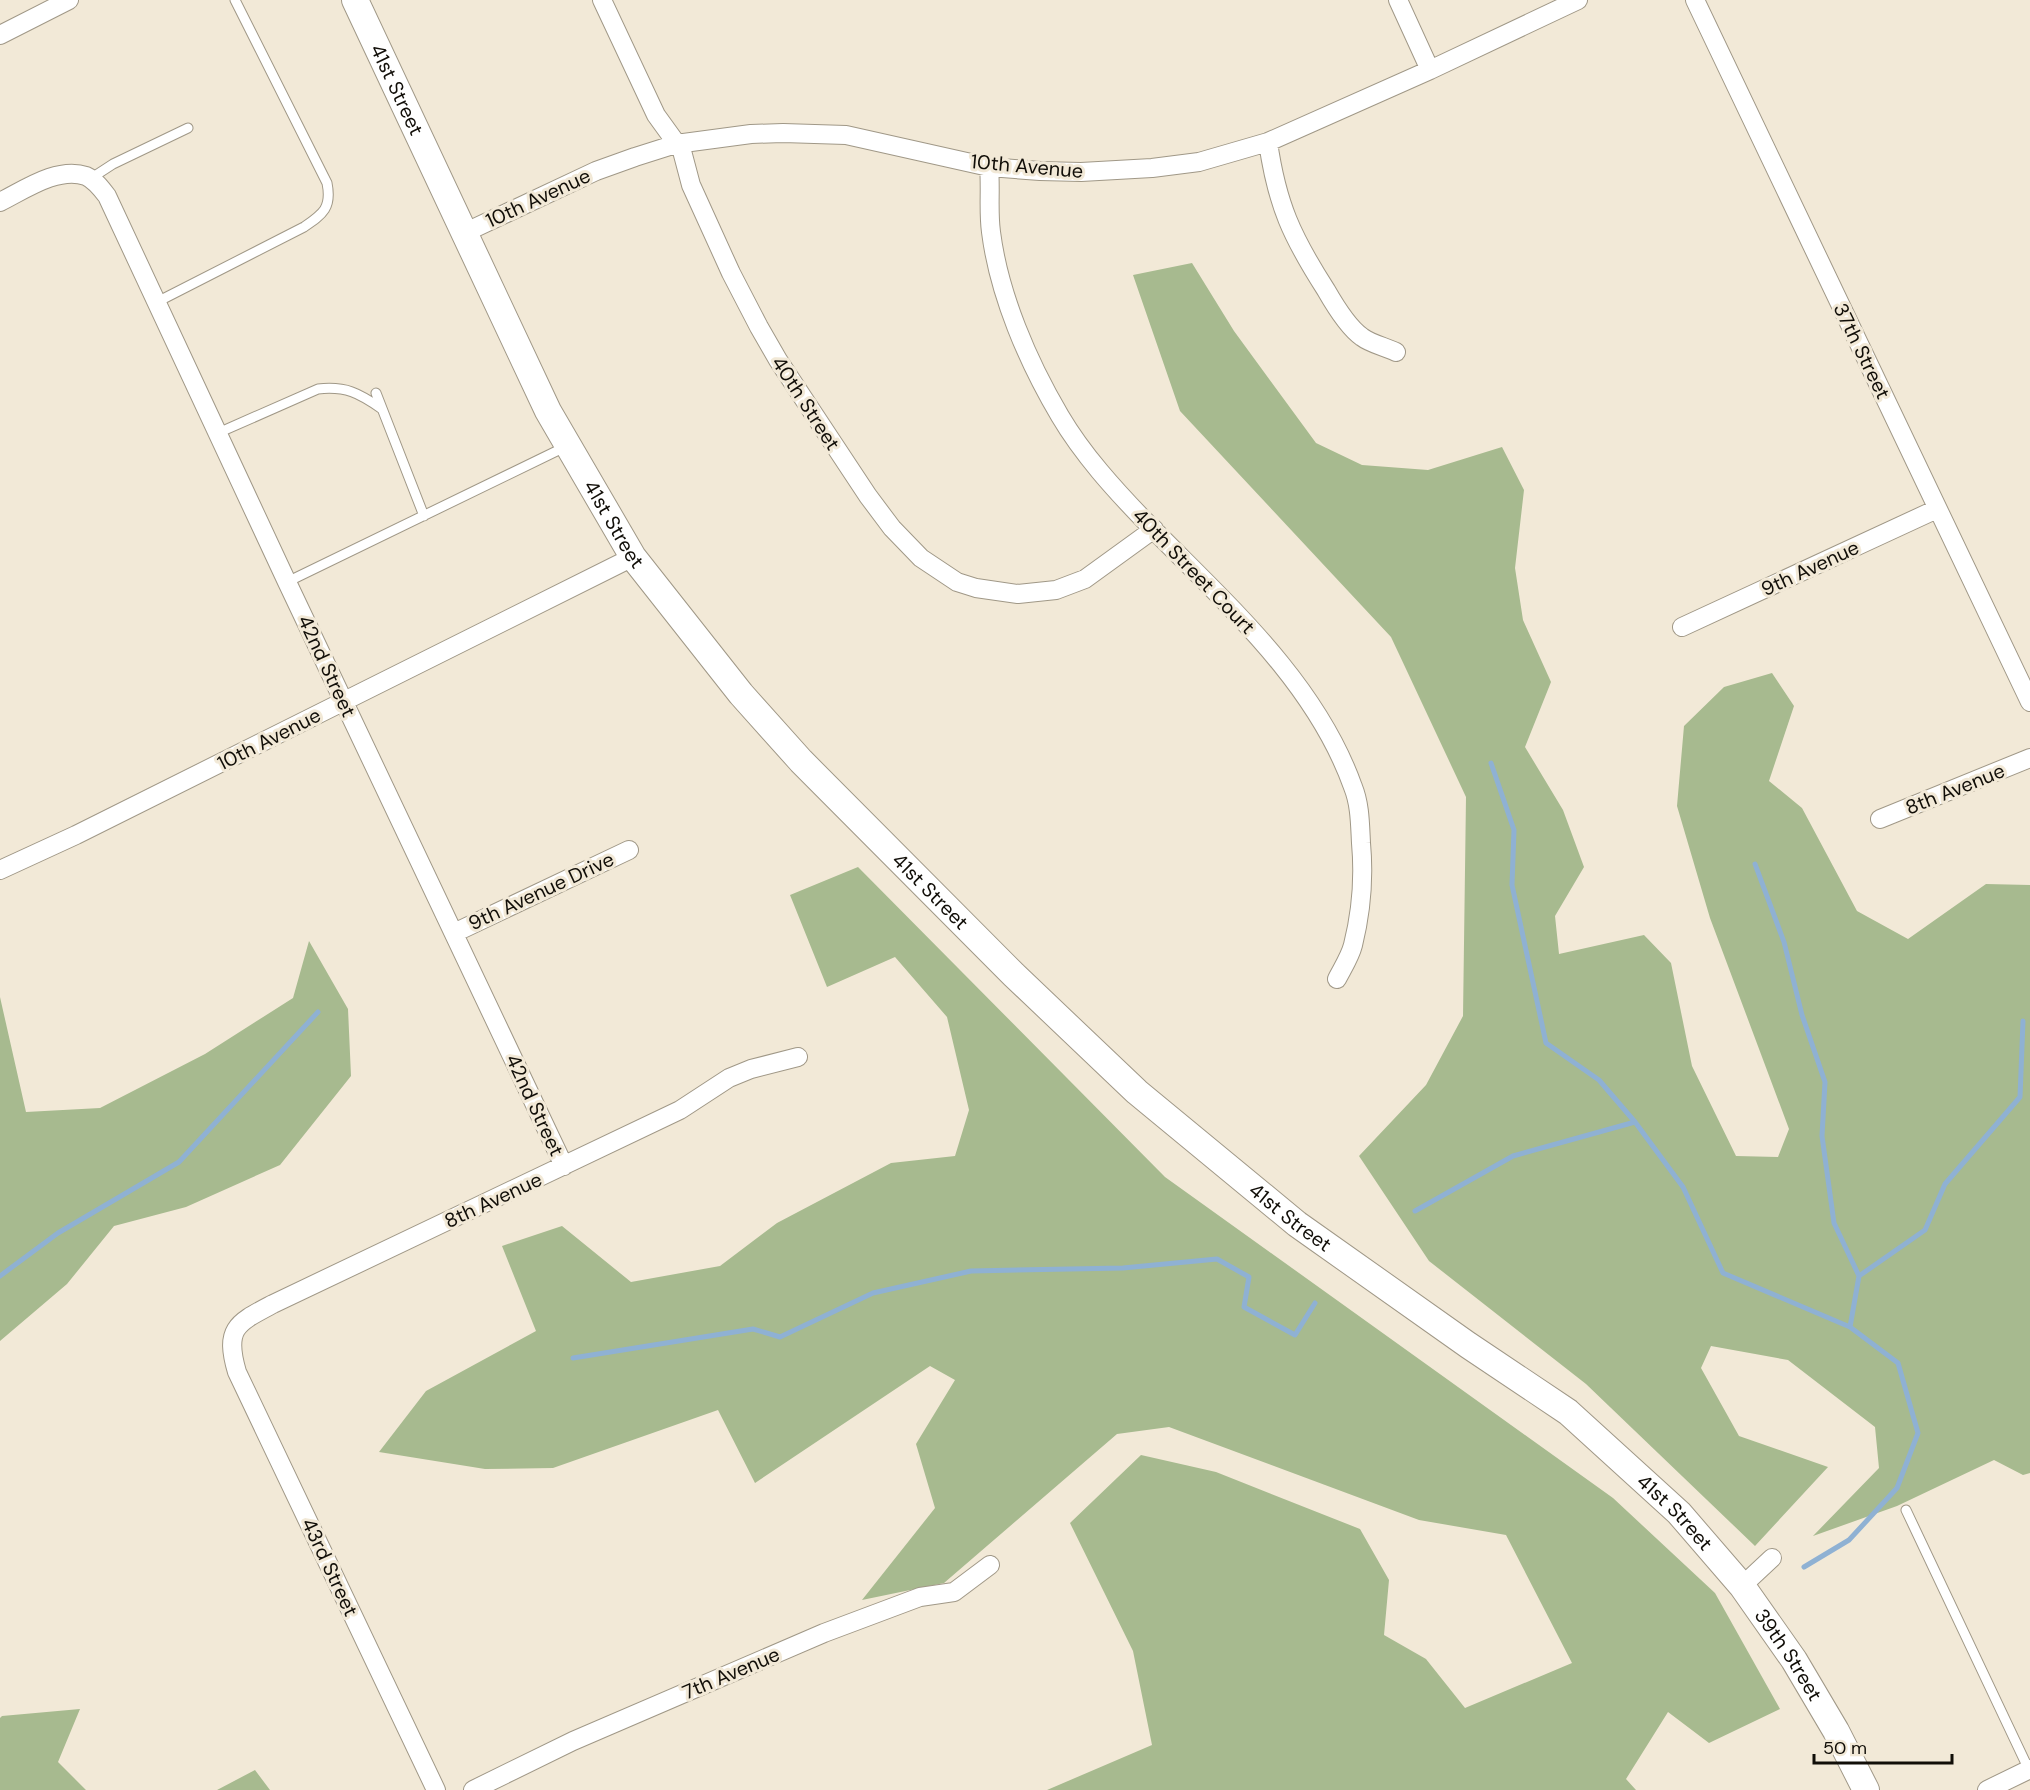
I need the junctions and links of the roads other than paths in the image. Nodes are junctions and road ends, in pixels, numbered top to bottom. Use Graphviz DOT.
graph roads {
  1 [pos="69,0"];
  2 [pos="236,0"];
  3 [pos="355,0"];
  4 [pos="602,0"];
  5 [pos="1398,0"];
  6 [pos="1578,0"];
  7 [pos="1695,0"];
  8 [pos="0,35"];
  9 [pos="1430,70"];
  10 [pos="188,128"];
  11 [pos="1268,142"];
  12 [pos="676,144"];
  13 [pos="989,167"];
  14 [pos="85,177"];
  15 [pos="0,202"];
  16 [pos="464,233"];
  17 [pos="157,302"];
  18 [pos="1396,352"];
  19 [pos="376,393"];
  20 [pos="382,409"];
  21 [pos="218,433"];
  22 [pos="567,446"];
  23 [pos="1937,509"];
  24 [pos="424,516"];
  25 [pos="1154,529"];
  26 [pos="633,557"];
  27 [pos="287,582"];
  28 [pos="1682,627"];
  29 [pos="344,702"];
  30 [pos="2030,702"];
  31 [pos="2030,758"];
  32 [pos="1881,819"];
  33 [pos="629,850"];
  34 [pos="0,870"];
  35 [pos="453,933"];
  36 [pos="1337,980"];
  37 [pos="798,1057"];
  38 [pos="564,1166"];
  39 [pos="231,1342"];
  40 [pos="1906,1510"];
  41 [pos="1772,1558"];
  42 [pos="990,1565"];
  43 [pos="1742,1586"];
  44 [pos="2030,1770"];
  45 [pos="436,1790"];
  46 [pos="473,1790"];
  47 [pos="1866,1790"];
  48 [pos="1987,1790"];
  1 -- 8 [label="street"];
  2 -- 17 [label="lane"];
  3 -- 16 [label="street, 41st Street"];
  4 -- 12 [label="street, 40th Street"];
  5 -- 9 [label="street"];
  6 -- 9 [label="street, 10th Avenue"];
  7 -- 23 [label="street, 37th Street"];
  9 -- 11 [label="street, 10th Avenue"];
  10 -- 14 [label="lane"];
  11 -- 13 [label="street, 10th Avenue"];
  11 -- 18 [label="street"];
  12 -- 13 [label="street, 10th Avenue"];
  12 -- 16 [label="street, 10th Avenue"];
  12 -- 25 [label="street, 40th Street"];
  13 -- 25 [label="street, 40th Street Court"];
  14 -- 15 [label="street"];
  14 -- 17 [label="street, 42nd Street"];
  16 -- 22 [label="street, 41st Street"];
  17 -- 21 [label="street, 42nd Street"];
  19 -- 20 [label="lane"];
  20 -- 21 [label="lane"];
  20 -- 24 [label="lane"];
  21 -- 27 [label="street, 42nd Street"];
  22 -- 24 [label="lane"];
  22 -- 26 [label="street, 41st Street"];
  23 -- 28 [label="street, 9th Avenue"];
  23 -- 30 [label="street, 37th Street"];
  24 -- 27 [label="lane"];
  25 -- 36 [label="street, 40th Street Court"];
  26 -- 29 [label="street, 10th Avenue"];
  26 -- 43 [label="street, 41st Street"];
  27 -- 29 [label="street, 42nd Street"];
  29 -- 34 [label="street, 10th Avenue"];
  29 -- 35 [label="street, 42nd Street"];
  31 -- 32 [label="street, 8th Avenue"];
  33 -- 35 [label="street, 9th Avenue Drive"];
  35 -- 38 [label="street, 42nd Street"];
  37 -- 38 [label="street, 8th Avenue"];
  38 -- 39 [label="street, 8th Avenue"];
  39 -- 45 [label="street, 43rd Street"];
  40 -- 44 [label="lane"];
  41 -- 43 [label="street"];
  42 -- 46 [label="street, 7th Avenue"];
  43 -- 47 [label="street, 39th Street"];
  44 -- 48 [label="street"];
}
